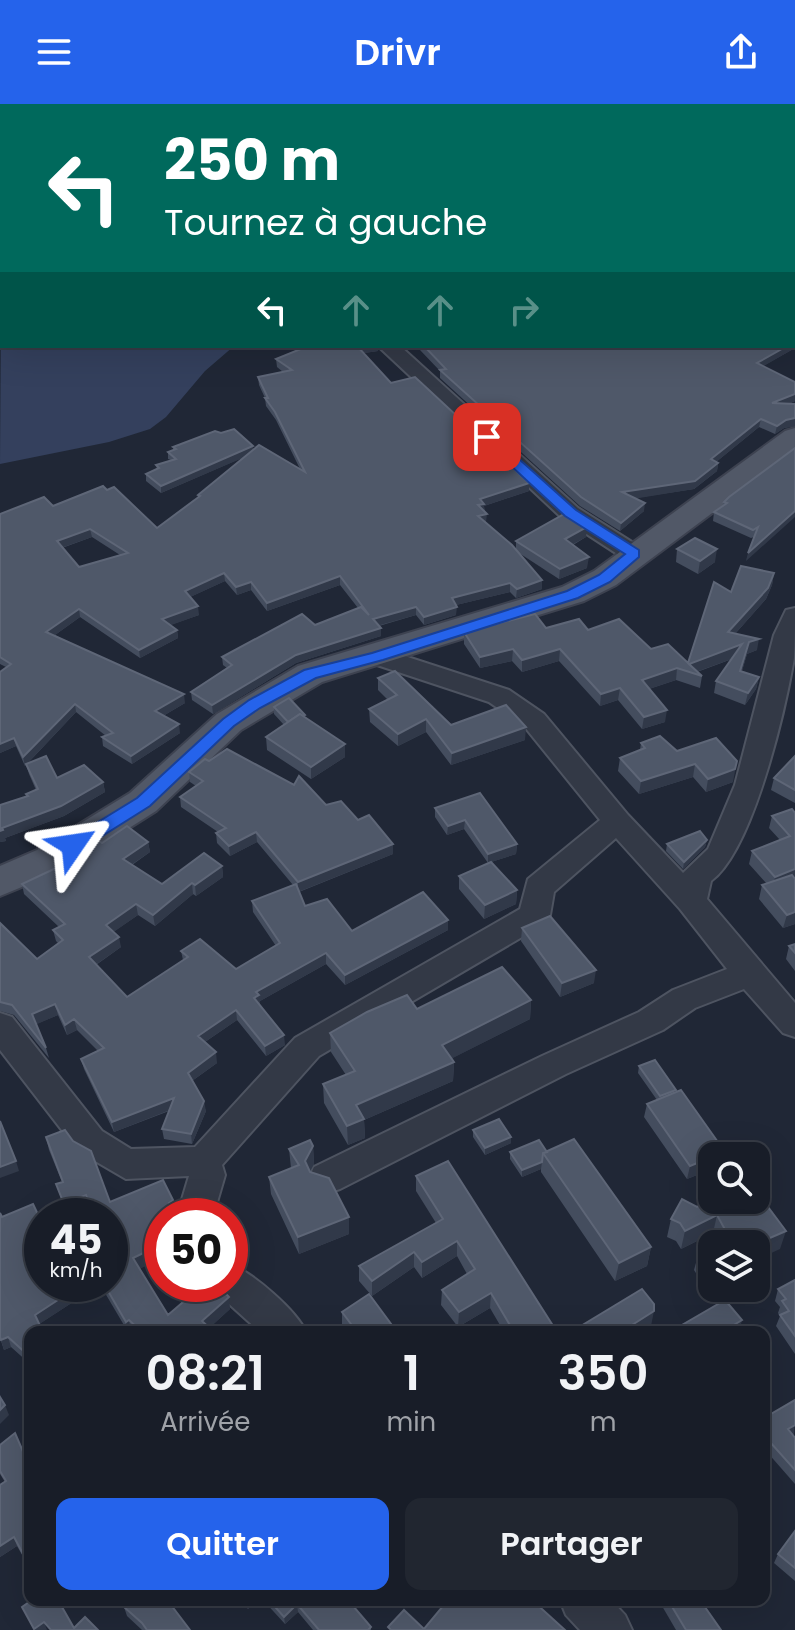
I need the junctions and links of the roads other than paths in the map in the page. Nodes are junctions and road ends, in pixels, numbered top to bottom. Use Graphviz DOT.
graph roads {
  1 [pos="390,348"];
  2 [pos="795,437"];
  3 [pos="634,554"];
  4 [pos="795,616"];
  5 [pos="377,656"];
  6 [pos="618,822"];
  7 [pos="0,882"];
  8 [pos="691,901"];
  9 [pos="749,974"];
  10 [pos="795,1024"];
  11 [pos="0,1026"];
  12 [pos="204,1161"];
  13 [pos="327,1178"];
  14 [pos="200,1198"];
  15 [pos="248,1297"];
  16 [pos="280,1326"];
  17 [pos="587,1606"];
  18 [pos="610,1630"];
  1 -- 3 [label="street"];
  2 -- 3 [label="main road"];
  3 -- 5 [label="main road"];
  4 -- 8 [label="street"];
  5 -- 6 [label="street"];
  5 -- 7 [label="main road"];
  6 -- 8 [label="street"];
  6 -- 12 [label="street"];
  8 -- 9 [label="street"];
  9 -- 10 [label="street"];
  9 -- 13 [label="street"];
  11 -- 12 [label="street"];
  12 -- 14 [label="street"];
  15 -- 16 [label="street"];
  17 -- 18 [label="street"];
}
